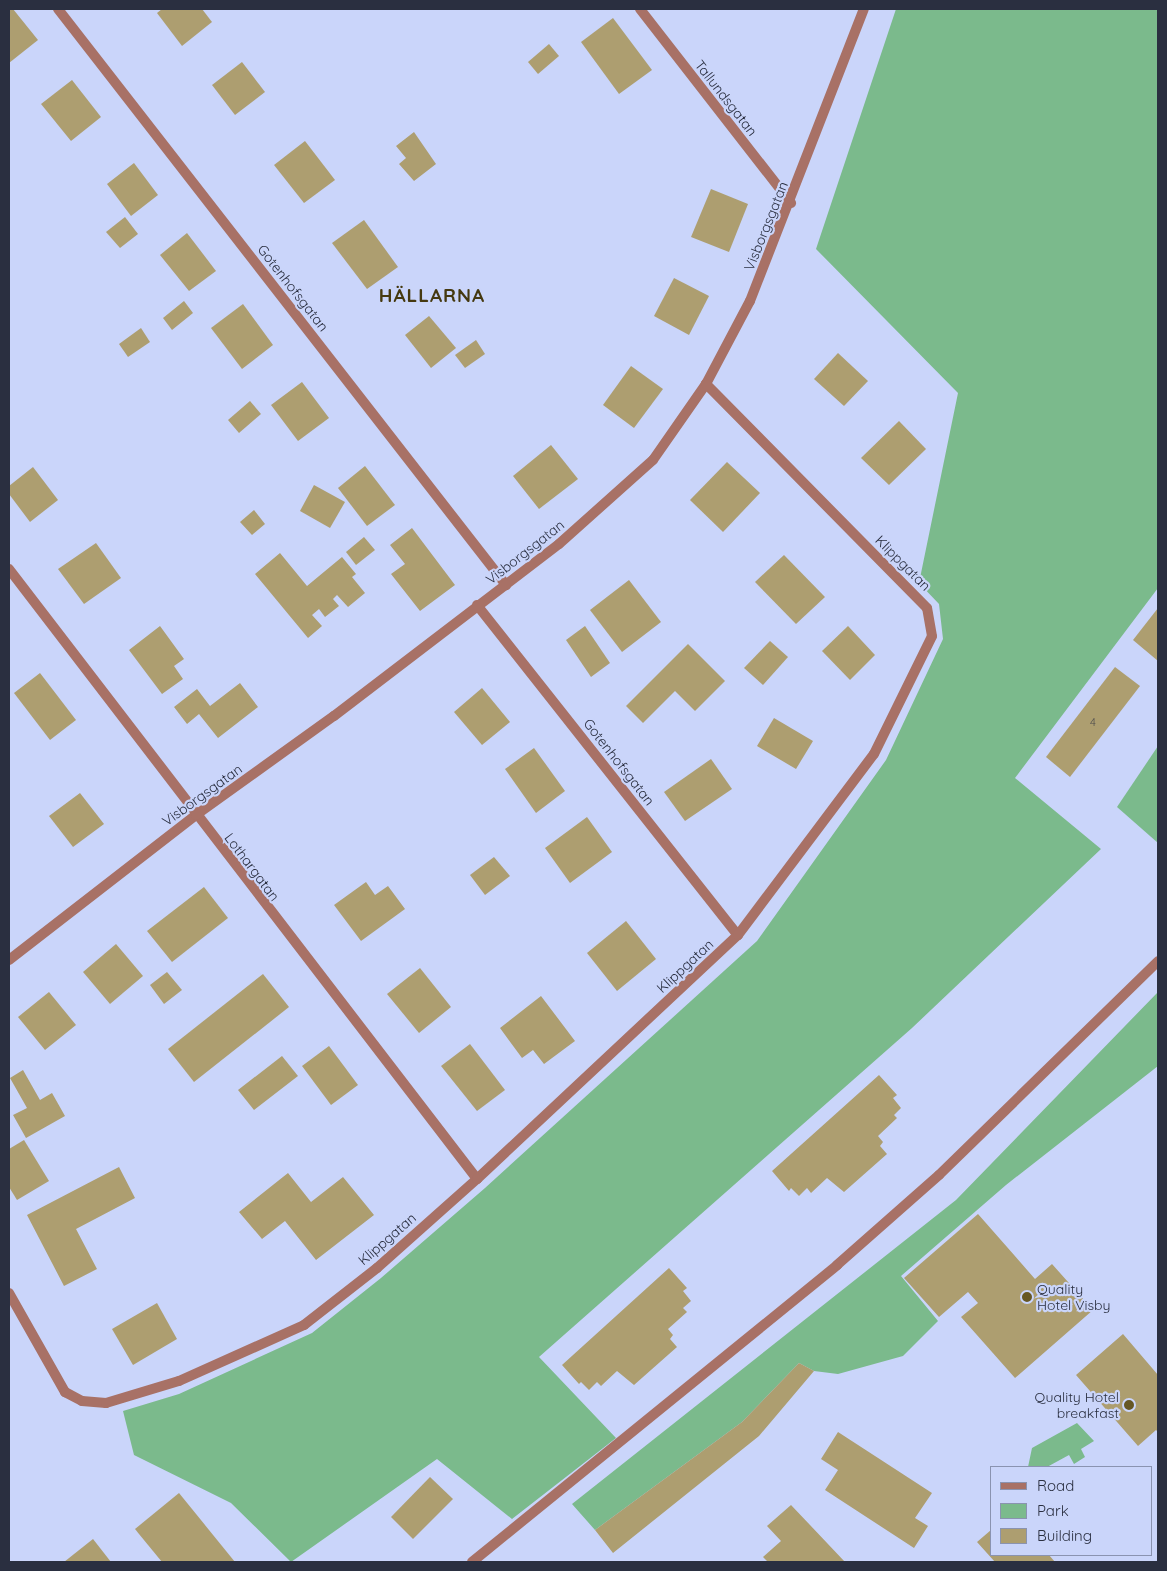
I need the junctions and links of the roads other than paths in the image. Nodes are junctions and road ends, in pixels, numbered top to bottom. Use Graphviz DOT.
graph roads {
  1 [pos="58,9"];
  2 [pos="640,9"];
  3 [pos="864,9"];
  4 [pos="790,203"];
  5 [pos="706,384"];
  6 [pos="9,569"];
  7 [pos="506,585"];
  8 [pos="477,606"];
  9 [pos="196,815"];
  10 [pos="738,935"];
  11 [pos="9,960"];
  12 [pos="1158,961"];
  13 [pos="477,1179"];
  14 [pos="9,1294"];
  15 [pos="472,1562"];
  1 -- 7 [label="street, Gotenhofsgatan"];
  2 -- 4 [label="street, Tallundsgatan"];
  3 -- 4 [label="street, Visborgsgatan"];
  4 -- 5 [label="street, Visborgsgatan"];
  5 -- 7 [label="street, Visborgsgatan"];
  5 -- 10 [label="street, Klippgatan"];
  6 -- 9 [label="street, Lothargatan"];
  7 -- 8 [label="street, Visborgsgatan"];
  8 -- 9 [label="street, Visborgsgatan"];
  8 -- 10 [label="street, Gotenhofsgatan"];
  9 -- 11 [label="street, Visborgsgatan"];
  9 -- 13 [label="street, Lothargatan"];
  10 -- 13 [label="street, Klippgatan"];
  12 -- 15 [label="street"];
  13 -- 14 [label="street, Klippgatan"];
}
